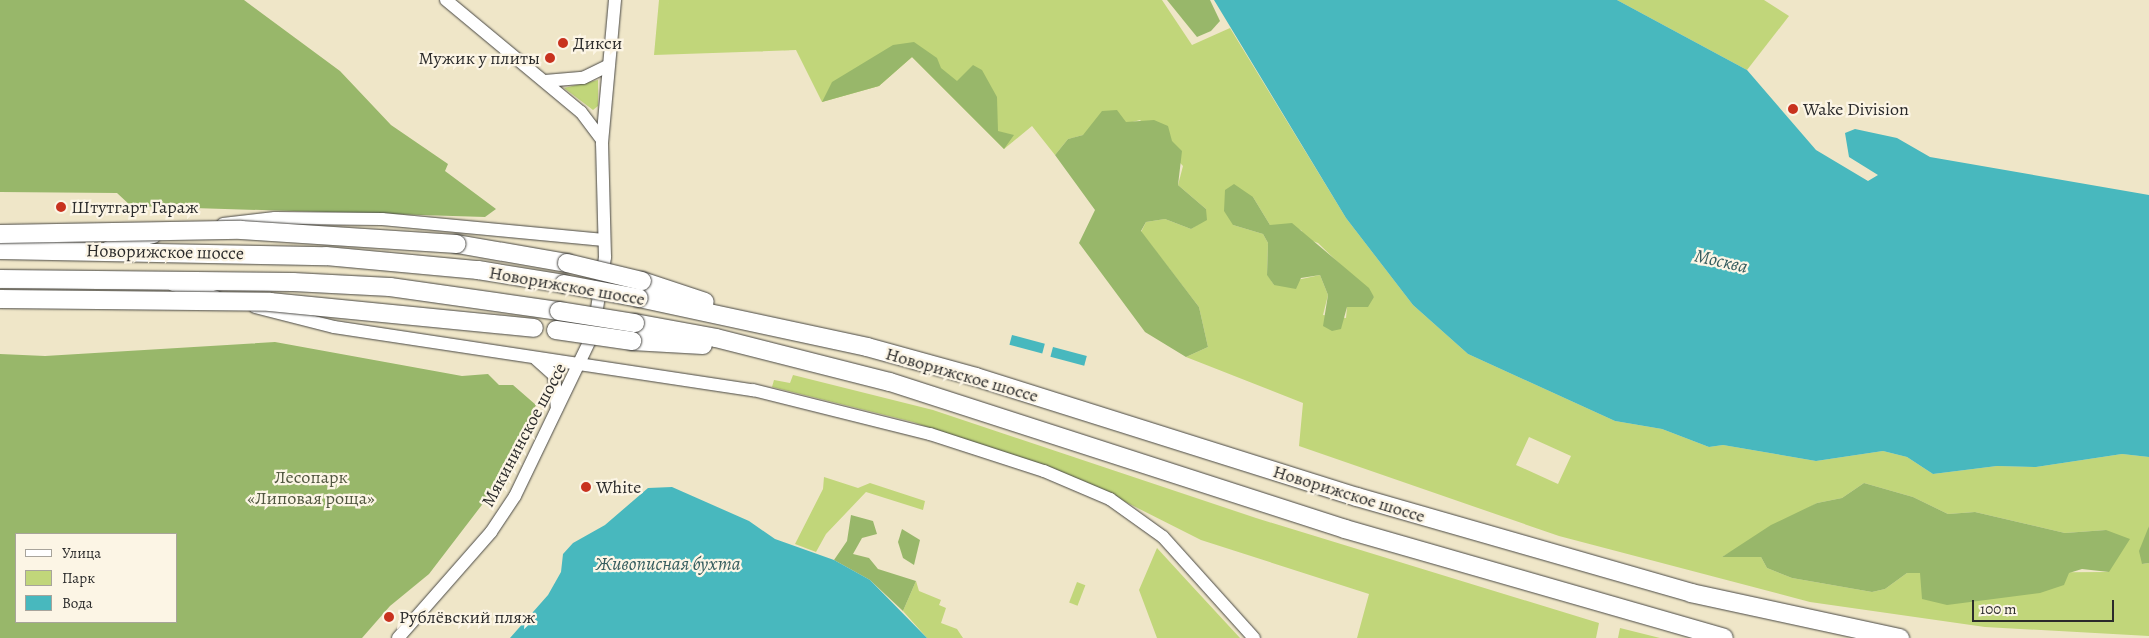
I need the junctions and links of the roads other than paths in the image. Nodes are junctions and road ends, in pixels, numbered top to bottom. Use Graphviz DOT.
graph roads {
  1 [pos="446,0"];
  2 [pos="615,0"];
  3 [pos="608,66"];
  4 [pos="545,81"];
  5 [pos="604,110"];
  6 [pos="581,112"];
  7 [pos="602,143"];
  8 [pos="0,234"];
  9 [pos="604,240"];
  10 [pos="0,250"];
  11 [pos="93,250"];
  12 [pos="0,279"];
  13 [pos="148,279"];
  14 [pos="0,299"];
  15 [pos="762,322"];
  16 [pos="758,348"];
  17 [pos="534,358"];
  18 [pos="582,362"];
  19 [pos="556,415"];
  20 [pos="398,638"];
  21 [pos="1254,638"];
  22 [pos="1724,638"];
  23 [pos="1900,638"];
  1 -- 4 [label="street"];
  2 -- 3 [label="street, Мякининское шоссе"];
  3 -- 4 [label="street"];
  3 -- 5 [label="street, Мякининское шоссе"];
  4 -- 6 [label="street"];
  5 -- 6 [label="street"];
  5 -- 7 [label="street, Мякининское шоссе"];
  6 -- 7 [label="street"];
  7 -- 9 [label="street, Мякининское шоссе"];
  8 -- 15 [label="highway, bridge"];
  9 -- 11 [label="street"];
  9 -- 18 [label="street, Мякининское шоссе"];
  10 -- 11 [label="highway, Новорижское шоссе"];
  11 -- 15 [label="highway, Новорижское шоссе, bridge"];
  12 -- 13 [label="highway, Новорижское шоссе"];
  13 -- 16 [label="highway, Новорижское шоссе, bridge"];
  13 -- 17 [label="street"];
  14 -- 16 [label="highway, bridge"];
  15 -- 23 [label="highway, Новорижское шоссе"];
  16 -- 22 [label="highway, Новорижское шоссе"];
  17 -- 18 [label="street"];
  17 -- 19 [label="street"];
  18 -- 19 [label="street, Мякининское шоссе"];
  18 -- 21 [label="street"];
  19 -- 20 [label="street, Мякининское шоссе"];
}
